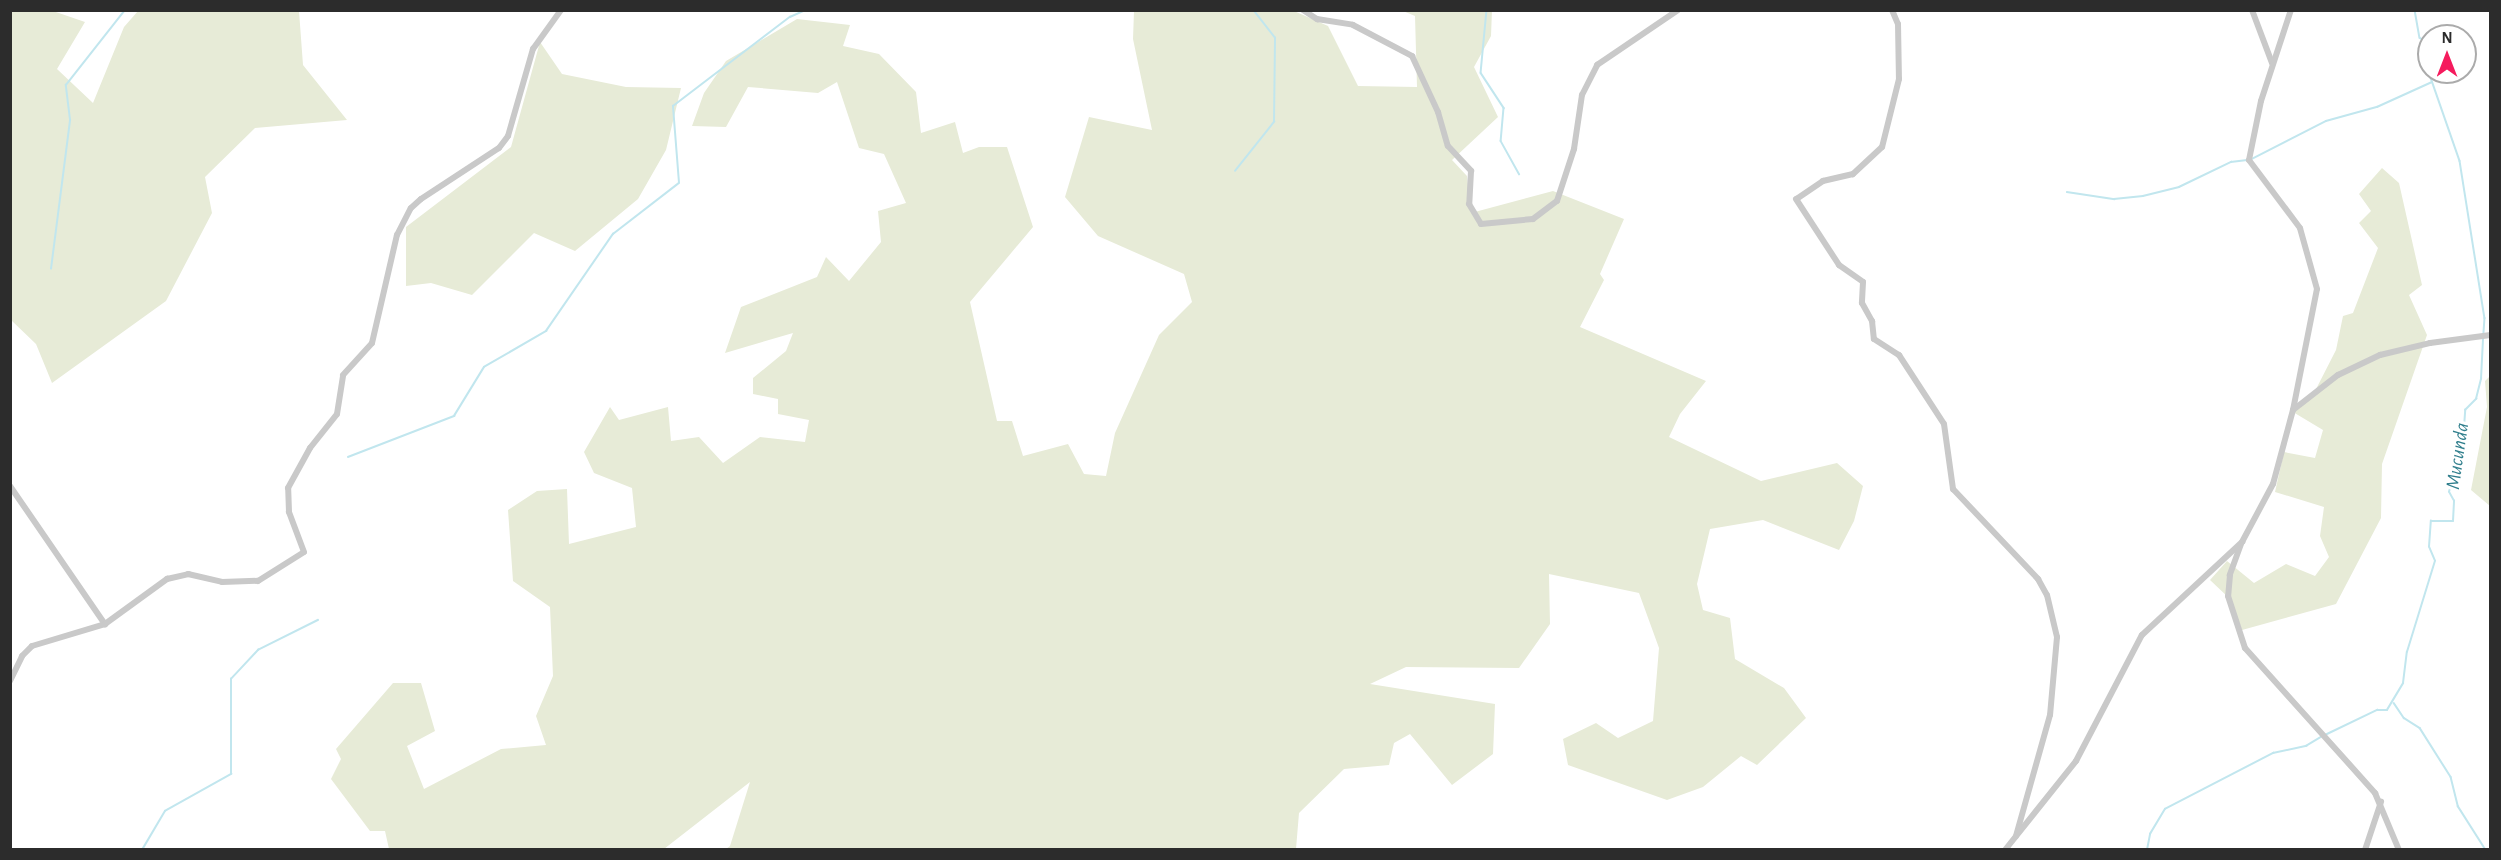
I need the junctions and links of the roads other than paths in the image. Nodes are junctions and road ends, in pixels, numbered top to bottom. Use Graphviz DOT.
graph roads {
  1 [pos="561,10"];
  2 [pos="1303,10"];
  3 [pos="1678,10"];
  4 [pos="1892,10"];
  5 [pos="2252,10"];
  6 [pos="2291,10"];
  7 [pos="2272,64"];
  8 [pos="2485,336"];
  9 [pos="2293,410"];
  10 [pos="10,486"];
  11 [pos="2242,542"];
  12 [pos="105,624"];
  13 [pos="10,681"];
  14 [pos="2381,802"];
  15 [pos="2016,836"];
  16 [pos="2006,849"];
  17 [pos="2365,849"];
  18 [pos="2399,849"];
  1 -- 12 [label="street"];
  2 -- 3 [label="street"];
  4 -- 15 [label="street"];
  5 -- 7 [label="street"];
  6 -- 7 [label="street"];
  7 -- 9 [label="street"];
  8 -- 9 [label="street"];
  9 -- 11 [label="street"];
  10 -- 12 [label="street"];
  11 -- 14 [label="street"];
  11 -- 15 [label="street"];
  12 -- 13 [label="street"];
  14 -- 17 [label="street"];
  14 -- 18 [label="street"];
  15 -- 16 [label="street"];
}
